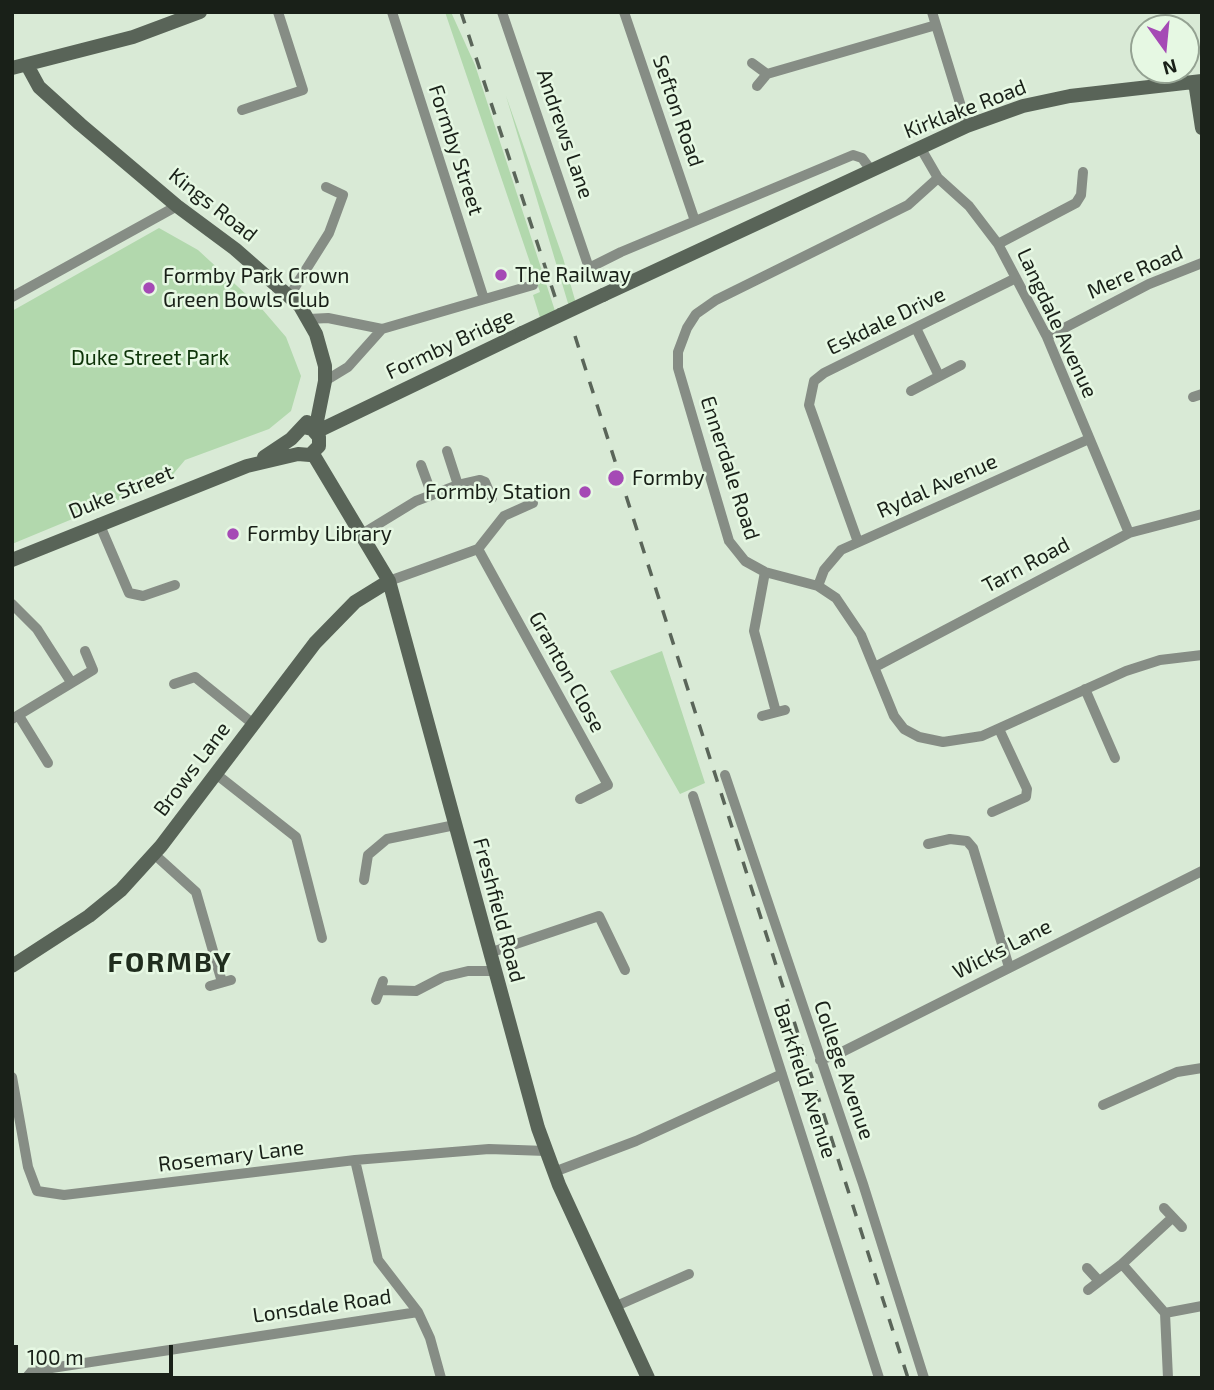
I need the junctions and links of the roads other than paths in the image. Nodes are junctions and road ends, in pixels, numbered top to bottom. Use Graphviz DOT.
graph roads {
  1 [pos="200,12"];
  2 [pos="278,12"];
  3 [pos="392,12"];
  4 [pos="502,12"];
  5 [pos="624,12"];
  6 [pos="932,12"];
  7 [pos="936,25"];
  8 [pos="752,63"];
  9 [pos="27,65"];
  10 [pos="12,68"];
  11 [pos="767,74"];
  12 [pos="1180,84"];
  13 [pos="1198,84"];
  14 [pos="757,86"];
  15 [pos="242,110"];
  16 [pos="967,126"];
  17 [pos="1202,128"];
  18 [pos="920,147"];
  19 [pos="871,170"];
  20 [pos="1083,172"];
  21 [pos="938,178"];
  22 [pos="326,187"];
  23 [pos="177,206"];
  24 [pos="695,221"];
  25 [pos="998,244"];
  26 [pos="1202,263"];
  27 [pos="1016,278"];
  28 [pos="533,285"];
  29 [pos="290,295"];
  30 [pos="603,295"];
  31 [pos="12,297"];
  32 [pos="484,299"];
  33 [pos="309,320"];
  34 [pos="916,328"];
  35 [pos="382,329"];
  36 [pos="1047,337"];
  37 [pos="961,365"];
  38 [pos="939,376"];
  39 [pos="325,381"];
  40 [pos="911,391"];
  41 [pos="312,430"];
  42 [pos="291,439"];
  43 [pos="1089,439"];
  44 [pos="447,450"];
  45 [pos="313,453"];
  46 [pos="298,454"];
  47 [pos="421,465"];
  48 [pos="247,466"];
  49 [pos="458,485"];
  50 [pos="432,495"];
  51 [pos="492,498"];
  52 [pos="533,503"];
  53 [pos="1202,514"];
  54 [pos="99,523"];
  55 [pos="1129,533"];
  56 [pos="362,534"];
  57 [pos="858,542"];
  58 [pos="478,549"];
  59 [pos="12,560"];
  60 [pos="765,572"];
  61 [pos="389,581"];
  62 [pos="175,585"];
  63 [pos="818,586"];
  64 [pos="12,604"];
  65 [pos="85,652"];
  66 [pos="1202,655"];
  67 [pos="875,667"];
  68 [pos="71,682"];
  69 [pos="174,684"];
  70 [pos="1085,689"];
  71 [pos="762,716"];
  72 [pos="16,718"];
  73 [pos="252,723"];
  74 [pos="999,729"];
  75 [pos="1115,758"];
  76 [pos="48,763"];
  77 [pos="216,774"];
  78 [pos="726,775"];
  79 [pos="620,779"];
  80 [pos="608,785"];
  81 [pos="693,796"];
  82 [pos="580,799"];
  83 [pos="992,812"];
  84 [pos="455,825"];
  85 [pos="928,844"];
  86 [pos="154,854"];
  87 [pos="1202,871"];
  88 [pos="364,880"];
  89 [pos="322,938"];
  90 [pos="489,953"];
  91 [pos="12,966"];
  92 [pos="1009,967"];
  93 [pos="625,970"];
  94 [pos="494,971"];
  95 [pos="210,986"];
  96 [pos="380,990"];
  97 [pos="820,1060"];
  98 [pos="1202,1068"];
  99 [pos="782,1074"];
  100 [pos="12,1077"];
  101 [pos="1103,1105"];
  102 [pos="546,1151"];
  103 [pos="355,1160"];
  104 [pos="554,1172"];
  105 [pos="1164,1208"];
  106 [pos="1172,1217"];
  107 [pos="1182,1227"];
  108 [pos="1122,1264"];
  109 [pos="1087,1268"];
  110 [pos="689,1274"];
  111 [pos="1099,1281"];
  112 [pos="1088,1290"];
  113 [pos="1202,1306"];
  114 [pos="614,1307"];
  115 [pos="418,1312"];
  116 [pos="1165,1313"];
  117 [pos="26,1378"];
  118 [pos="441,1378"];
  119 [pos="648,1378"];
  120 [pos="879,1378"];
  121 [pos="924,1378"];
  122 [pos="1168,1378"];
  1 -- 9 [label="street"];
  2 -- 15 [label="street"];
  3 -- 32 [label="street, Formby Street"];
  4 -- 24 [label="street, Andrews Lane"];
  5 -- 24 [label="street, Sefton Road"];
  6 -- 7 [label="street"];
  7 -- 11 [label="street"];
  7 -- 16 [label="street"];
  8 -- 11 [label="street"];
  9 -- 10 [label="street"];
  9 -- 23 [label="street, Kings Road"];
  11 -- 14 [label="street"];
  12 -- 16 [label="street, Kirklake Road"];
  13 -- 17 [label="street"];
  16 -- 18 [label="street, Kirklake Road"];
  18 -- 19 [label="street, Kirklake Road"];
  18 -- 21 [label="street, Langdale Avenue"];
  19 -- 24 [label="street"];
  19 -- 30 [label="street, Kirklake Road"];
  20 -- 25 [label="street"];
  21 -- 25 [label="street, Langdale Avenue"];
  21 -- 60 [label="street, Ennerdale Road"];
  22 -- 29 [label="street"];
  23 -- 29 [label="street, Kings Road"];
  23 -- 31 [label="street"];
  25 -- 27 [label="street, Langdale Avenue"];
  26 -- 36 [label="street, Mere Road"];
  27 -- 34 [label="street, Eskdale Drive"];
  27 -- 36 [label="street, Langdale Avenue"];
  28 -- 32 [label="street"];
  29 -- 33 [label="street, Kings Road"];
  30 -- 41 [label="street, Formby Bridge, bridge"];
  32 -- 35 [label="street"];
  33 -- 35 [label="street"];
  33 -- 39 [label="street, Kings Road"];
  34 -- 38 [label="street"];
  34 -- 57 [label="street, Eskdale Drive"];
  35 -- 39 [label="street"];
  36 -- 43 [label="street, Langdale Avenue"];
  37 -- 38 [label="street"];
  38 -- 40 [label="street"];
  39 -- 41 [label="street, Kings Road"];
  41 -- 42 [label="street"];
  41 -- 45 [label="street"];
  42 -- 46 [label="street"];
  42 -- 48 [label="street, Duke Street"];
  43 -- 55 [label="street, Langdale Avenue"];
  43 -- 57 [label="street, Rydal Avenue"];
  44 -- 49 [label="street"];
  45 -- 46 [label="street"];
  45 -- 56 [label="street, Freshfield Road"];
  46 -- 48 [label="street, Duke Street"];
  47 -- 50 [label="street"];
  48 -- 54 [label="street, Duke Street"];
  49 -- 50 [label="street"];
  49 -- 51 [label="street"];
  50 -- 56 [label="street"];
  52 -- 58 [label="street"];
  53 -- 55 [label="street, Tarn Road"];
  54 -- 59 [label="street, Duke Street"];
  54 -- 62 [label="street"];
  55 -- 67 [label="street, Tarn Road"];
  56 -- 61 [label="street, Freshfield Road"];
  57 -- 63 [label="street, Rydal Avenue"];
  58 -- 61 [label="street"];
  58 -- 80 [label="street, Granton Close"];
  60 -- 63 [label="street, Ennerdale Road"];
  60 -- 71 [label="street"];
  61 -- 73 [label="street, Brows Lane"];
  61 -- 84 [label="street, Freshfield Road"];
  63 -- 67 [label="street, Ennerdale Road"];
  64 -- 68 [label="street"];
  65 -- 68 [label="street"];
  66 -- 70 [label="street, Ennerdale Road"];
  67 -- 74 [label="street, Ennerdale Road"];
  68 -- 72 [label="street"];
  69 -- 73 [label="street"];
  70 -- 74 [label="street, Ennerdale Road"];
  70 -- 75 [label="street"];
  72 -- 76 [label="street"];
  73 -- 77 [label="street, Brows Lane"];
  74 -- 83 [label="street"];
  77 -- 86 [label="street, Brows Lane"];
  77 -- 89 [label="street"];
  78 -- 97 [label="street, College Avenue"];
  79 -- 80 [label="street"];
  80 -- 82 [label="street"];
  81 -- 99 [label="street, Barkfield Avenue"];
  84 -- 88 [label="street"];
  84 -- 90 [label="street, Freshfield Road"];
  85 -- 92 [label="street"];
  86 -- 91 [label="street, Brows Lane"];
  86 -- 95 [label="street"];
  87 -- 92 [label="street, Wicks Lane"];
  90 -- 93 [label="street"];
  90 -- 94 [label="street, Freshfield Road"];
  92 -- 97 [label="street, Wicks Lane"];
  94 -- 96 [label="street"];
  94 -- 102 [label="street, Freshfield Road"];
  97 -- 121 [label="street, College Avenue"];
  98 -- 101 [label="street"];
  99 -- 104 [label="street"];
  99 -- 120 [label="street, Barkfield Avenue"];
  100 -- 103 [label="street, Rosemary Lane"];
  102 -- 103 [label="street, Rosemary Lane"];
  102 -- 104 [label="street, Freshfield Road"];
  103 -- 115 [label="street, Lonsdale Road"];
  104 -- 114 [label="street, Freshfield Road"];
  105 -- 106 [label="street"];
  106 -- 107 [label="street"];
  106 -- 108 [label="street"];
  108 -- 111 [label="street"];
  108 -- 116 [label="street"];
  109 -- 111 [label="street"];
  110 -- 114 [label="street"];
  111 -- 112 [label="street"];
  113 -- 116 [label="street"];
  114 -- 119 [label="street, Freshfield Road"];
  115 -- 117 [label="street, Lonsdale Road"];
  115 -- 118 [label="street, Lonsdale Road"];
  116 -- 122 [label="street"];
}
